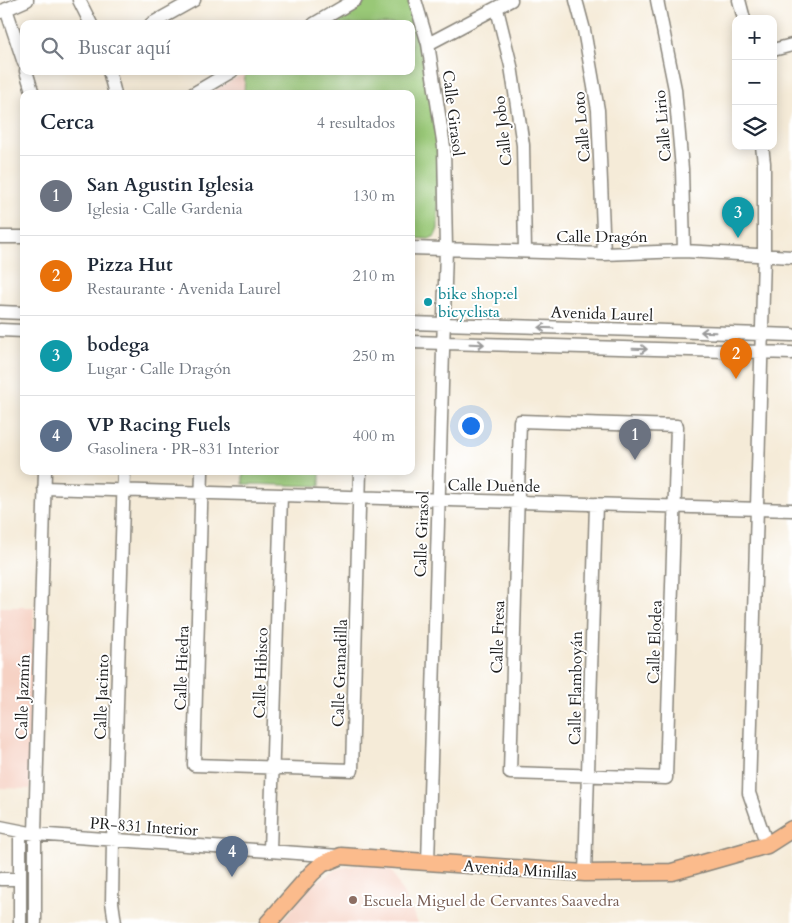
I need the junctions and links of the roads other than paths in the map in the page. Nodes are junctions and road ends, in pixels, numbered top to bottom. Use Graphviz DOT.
graph roads {
  1 [pos="27,0"];
  2 [pos="79,0"];
  3 [pos="194,0"];
  4 [pos="355,0"];
  5 [pos="415,0"];
  6 [pos="511,0"];
  7 [pos="576,0"];
  8 [pos="658,0"];
  9 [pos="739,0"];
  10 [pos="496,8"];
  11 [pos="3,11"];
  12 [pos="743,15"];
  13 [pos="89,20"];
  14 [pos="158,20"];
  15 [pos="321,20"];
  16 [pos="428,44"];
  17 [pos="792,45"];
  18 [pos="777,49"];
  19 [pos="20,53"];
  20 [pos="27,75"];
  21 [pos="110,75"];
  22 [pos="225,75"];
  23 [pos="31,90"];
  24 [pos="114,90"];
  25 [pos="200,90"];
  26 [pos="762,150"];
  27 [pos="0,237"];
  28 [pos="20,237"];
  29 [pos="415,248"];
  30 [pos="446,249"];
  31 [pos="524,251"];
  32 [pos="684,251"];
  33 [pos="604,254"];
  34 [pos="764,256"];
  35 [pos="792,257"];
  36 [pos="0,312"];
  37 [pos="20,313"];
  38 [pos="415,323"];
  39 [pos="444,324"];
  40 [pos="0,330"];
  41 [pos="20,331"];
  42 [pos="761,334"];
  43 [pos="792,335"];
  44 [pos="415,342"];
  45 [pos="444,343"];
  46 [pos="761,352"];
  47 [pos="792,353"];
  48 [pos="45,475"];
  49 [pos="124,475"];
  50 [pos="202,475"];
  51 [pos="360,475"];
  52 [pos="44,488"];
  53 [pos="124,491"];
  54 [pos="202,493"];
  55 [pos="281,495"];
  56 [pos="360,498"];
  57 [pos="439,500"];
  58 [pos="517,502"];
  59 [pos="596,504"];
  60 [pos="675,506"];
  61 [pos="757,509"];
  62 [pos="792,510"];
  63 [pos="273,767"];
  64 [pos="589,776"];
  65 [pos="0,827"];
  66 [pos="792,829"];
  67 [pos="20,832"];
  68 [pos="35,834"];
  69 [pos="113,840"];
  70 [pos="767,845"];
  71 [pos="270,851"];
  72 [pos="341,856"];
  73 [pos="428,863"];
  74 [pos="586,873"];
  75 [pos="0,879"];
  76 [pos="20,879"];
  77 [pos="20,923"];
  78 [pos="35,923"];
  79 [pos="115,923"];
  80 [pos="268,923"];
  1 -- 11 [label="street"];
  2 -- 13 [label="street"];
  3 -- 14 [label="street"];
  4 -- 15 [label="street"];
  5 -- 16 [label="street, Calle Girasol"];
  6 -- 10 [label="street"];
  7 -- 33 [label="street, Calle Loto"];
  8 -- 32 [label="street, Calle Lirio"];
  9 -- 12 [label="street"];
  10 -- 16 [label="street"];
  10 -- 31 [label="street, Calle Jobo"];
  11 -- 19 [label="street"];
  16 -- 30 [label="street, Calle Girasol"];
  17 -- 18 [label="street"];
  20 -- 23 [label="street"];
  21 -- 24 [label="street"];
  22 -- 25 [label="street"];
  26 -- 34 [label="street"];
  27 -- 28 [label="street"];
  29 -- 30 [label="street, Calle Dragón"];
  30 -- 31 [label="street, Calle Dragón"];
  30 -- 39 [label="street, Calle Girasol"];
  31 -- 33 [label="street, Calle Dragón"];
  32 -- 33 [label="street, Calle Dragón"];
  32 -- 34 [label="street, Calle Dragón"];
  34 -- 35 [label="street, Calle Dragón"];
  34 -- 42 [label="street"];
  36 -- 37 [label="street"];
  38 -- 39 [label="street, Avenida Laurel"];
  42 -- 39 [label="street, Avenida Laurel, one-way"];
  39 -- 45 [label="street, Calle Girasol"];
  40 -- 41 [label="street"];
  42 -- 43 [label="street, Avenida Laurel"];
  42 -- 46 [label="street"];
  44 -- 45 [label="street"];
  45 -- 46 [label="street, one-way"];
  45 -- 57 [label="street, Calle Girasol"];
  46 -- 47 [label="street"];
  46 -- 61 [label="street"];
  48 -- 52 [label="street, Calle Jazmín"];
  49 -- 53 [label="street, Calle Jacinto"];
  50 -- 54 [label="street"];
  51 -- 56 [label="street"];
  52 -- 53 [label="street, Calle Duende"];
  52 -- 68 [label="street, Calle Jazmín"];
  53 -- 54 [label="street, Calle Duende"];
  53 -- 69 [label="street, Calle Jacinto"];
  54 -- 55 [label="street, Calle Duende"];
  54 -- 63 [label="street, Calle Hiedra"];
  55 -- 56 [label="street, Calle Duende"];
  55 -- 63 [label="street, Calle Hibisco"];
  56 -- 57 [label="street, Calle Duende"];
  56 -- 63 [label="street, Calle Granadilla"];
  57 -- 58 [label="street, Calle Duende"];
  57 -- 73 [label="street, Calle Girasol"];
  58 -- 59 [label="street, Calle Duende"];
  58 -- 60 [label="street, Calle Fresa"];
  58 -- 64 [label="street, Calle Fresa"];
  59 -- 60 [label="street, Calle Duende"];
  59 -- 64 [label="street, Calle Flamboyán"];
  60 -- 61 [label="street, Calle Duende"];
  60 -- 64 [label="street, Calle Elodea"];
  61 -- 62 [label="street, Calle Duende"];
  61 -- 70 [label="street"];
  63 -- 71 [label="street, Calle Hibisco"];
  64 -- 74 [label="street, Calle Flamboyán"];
  65 -- 67 [label="street, PR-831 Interior"];
  66 -- 70 [label="main road, Avenida Minillas"];
  67 -- 68 [label="street, PR-831 Interior"];
  67 -- 76 [label="street"];
  68 -- 69 [label="street, PR-831 Interior"];
  68 -- 78 [label="street, Calle Jazmín"];
  69 -- 71 [label="street, PR-831 Interior"];
  69 -- 79 [label="street, Calle Jacinto"];
  70 -- 74 [label="main road, Avenida Minillas"];
  71 -- 72 [label="street, PR-831 Interior"];
  72 -- 73 [label="main road, Avenida Minillas"];
  72 -- 80 [label="main road"];
  73 -- 74 [label="main road, Avenida Minillas"];
  75 -- 76 [label="street"];
  76 -- 77 [label="street"];
}
